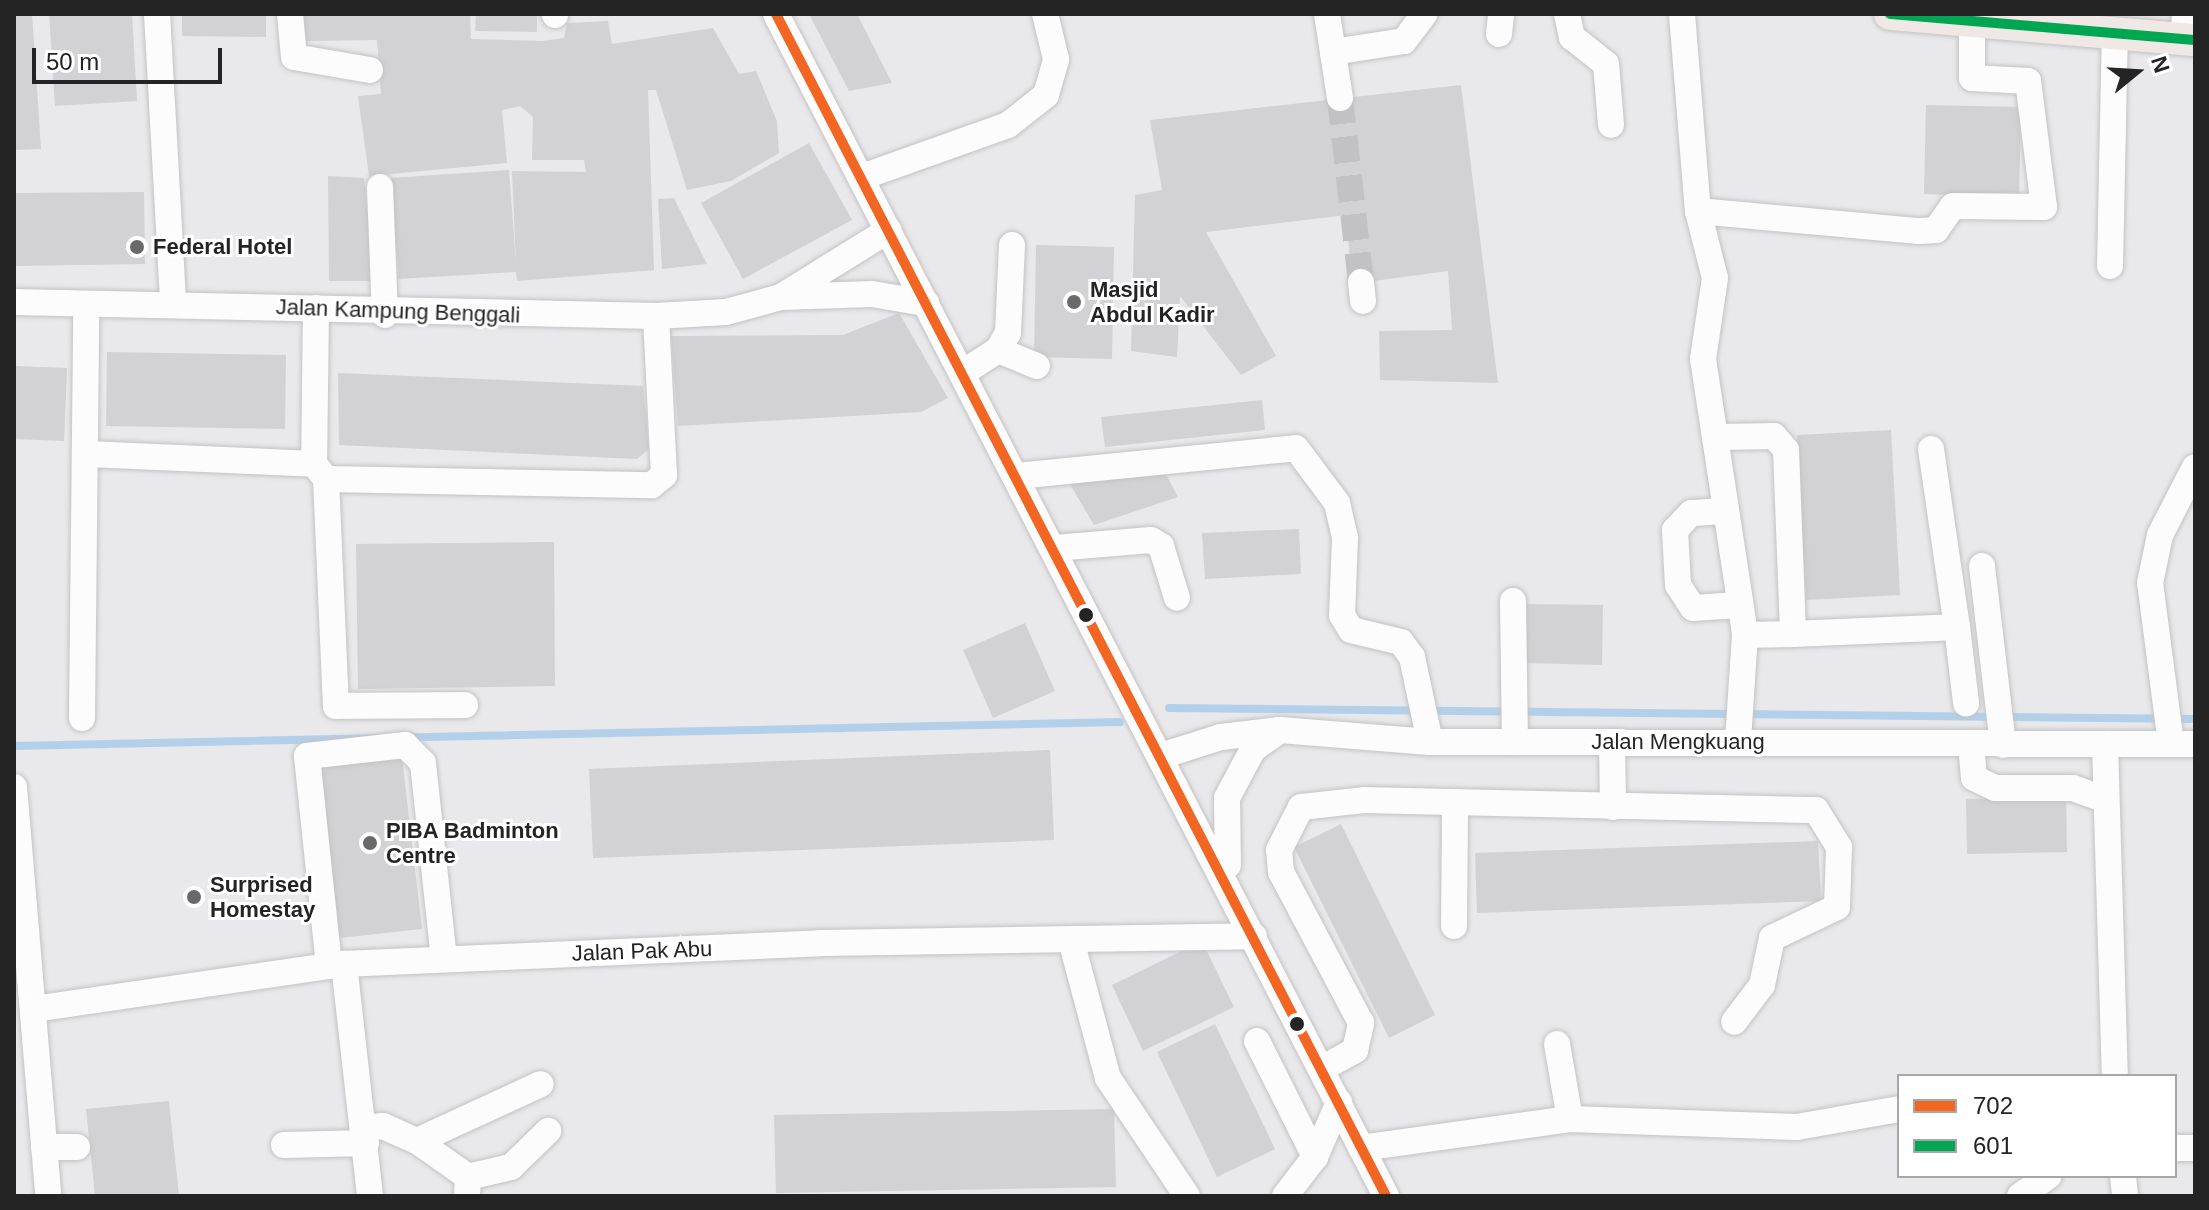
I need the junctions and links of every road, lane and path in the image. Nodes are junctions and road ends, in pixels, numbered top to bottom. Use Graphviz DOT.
graph roads {
  1 [pos="157,14"];
  2 [pos="290,14"];
  3 [pos="776,14"];
  4 [pos="1045,14"];
  5 [pos="1327,14"];
  6 [pos="1424,14"];
  7 [pos="1567,14"];
  8 [pos="1682,14"];
  9 [pos="1890,14"];
  10 [pos="1972,22"];
  11 [pos="2188,31"];
  12 [pos="2115,34"];
  13 [pos="1333,52"];
  14 [pos="370,70"];
  15 [pos="1340,98"];
  16 [pos="1611,125"];
  17 [pos="862,177"];
  18 [pos="380,187"];
  19 [pos="1698,211"];
  20 [pos="889,230"];
  21 [pos="1012,245"];
  22 [pos="2110,266"];
  23 [pos="781,297"];
  24 [pos="14,302"];
  25 [pos="926,303"];
  26 [pos="86,304"];
  27 [pos="173,304"];
  28 [pos="316,308"];
  29 [pos="385,315"];
  30 [pos="656,316"];
  31 [pos="998,350"];
  32 [pos="1037,366"];
  33 [pos="964,372"];
  34 [pos="1720,437"];
  35 [pos="1931,449"];
  36 [pos="89,454"];
  37 [pos="2195,467"];
  38 [pos="320,472"];
  39 [pos="1017,476"];
  40 [pos="1722,511"];
  41 [pos="1055,548"];
  42 [pos="1982,566"];
  43 [pos="1177,598"];
  44 [pos="1513,601"];
  45 [pos="1738,605"];
  46 [pos="1957,627"];
  47 [pos="1793,634"];
  48 [pos="1745,635"];
  49 [pos="1966,703"];
  50 [pos="465,705"];
  51 [pos="82,718"];
  52 [pos="1428,723"];
  53 [pos="1514,724"];
  54 [pos="1739,725"];
  55 [pos="2000,727"];
  56 [pos="1280,730"];
  57 [pos="2175,732"];
  58 [pos="1612,742"];
  59 [pos="1971,744"];
  60 [pos="2105,744"];
  61 [pos="1164,755"];
  62 [pos="14,787"];
  63 [pos="2106,800"];
  64 [pos="1455,807"];
  65 [pos="1613,807"];
  66 [pos="1454,926"];
  67 [pos="1254,936"];
  68 [pos="1072,944"];
  69 [pos="444,959"];
  70 [pos="336,965"];
  71 [pos="34,1009"];
  72 [pos="1734,1022"];
  73 [pos="1257,1041"];
  74 [pos="1557,1044"];
  75 [pos="1323,1068"];
  76 [pos="2115,1074"];
  77 [pos="541,1084"];
  78 [pos="1339,1102"];
  79 [pos="1897,1109"];
  80 [pos="1570,1119"];
  81 [pos="548,1131"];
  82 [pos="365,1136"];
  83 [pos="417,1141"];
  84 [pos="284,1145"];
  85 [pos="44,1147"];
  86 [pos="77,1147"];
  87 [pos="1361,1148"];
  88 [pos="1315,1157"];
  89 [pos="2046,1178"];
  90 [pos="468,1186"];
  91 [pos="48,1196"];
  92 [pos="370,1196"];
  93 [pos="1187,1196"];
  94 [pos="1285,1196"];
  95 [pos="1386,1196"];
  96 [pos="2020,1196"];
  1 -- 27 [label="street"];
  2 -- 14 [label="street"];
  3 -- 17 [label="street"];
  4 -- 17 [label="street"];
  5 -- 13 [label="street"];
  6 -- 13 [label="street"];
  7 -- 16 [label="street"];
  8 -- 19 [label="street"];
  9 -- 10 [label="main road"];
  10 -- 12 [label="main road"];
  10 -- 19 [label="street"];
  11 -- 12 [label="main road"];
  12 -- 22 [label="street"];
  13 -- 15 [label="street"];
  17 -- 20 [label="street"];
  18 -- 29 [label="street"];
  19 -- 34 [label="street"];
  20 -- 23 [label="street"];
  20 -- 25 [label="street"];
  21 -- 31 [label="street"];
  23 -- 25 [label="street"];
  23 -- 30 [label="street, Jalan Kampung Benggali"];
  24 -- 26 [label="street, Jalan Kampung Benggali"];
  25 -- 33 [label="street"];
  26 -- 27 [label="street, Jalan Kampung Benggali"];
  26 -- 36 [label="street"];
  27 -- 28 [label="street, Jalan Kampung Benggali"];
  28 -- 29 [label="street, Jalan Kampung Benggali"];
  28 -- 38 [label="street"];
  29 -- 30 [label="street, Jalan Kampung Benggali"];
  30 -- 38 [label="street"];
  31 -- 32 [label="street"];
  31 -- 33 [label="street"];
  33 -- 39 [label="street"];
  34 -- 40 [label="street"];
  34 -- 47 [label="street"];
  35 -- 46 [label="street"];
  36 -- 38 [label="street"];
  36 -- 51 [label="street"];
  37 -- 57 [label="street"];
  38 -- 50 [label="street"];
  39 -- 41 [label="street"];
  39 -- 52 [label="street"];
  40 -- 45 [label="street"];
  40 -- 45 [label="street"];
  41 -- 43 [label="street"];
  41 -- 61 [label="street"];
  42 -- 55 [label="street"];
  44 -- 53 [label="street"];
  45 -- 48 [label="street"];
  46 -- 47 [label="street"];
  46 -- 49 [label="street"];
  47 -- 48 [label="street"];
  48 -- 54 [label="street"];
  52 -- 53 [label="street, Jalan Mengkuang"];
  52 -- 56 [label="street, Jalan Mengkuang"];
  53 -- 58 [label="street, Jalan Mengkuang"];
  54 -- 58 [label="street, Jalan Mengkuang"];
  54 -- 59 [label="street, Jalan Mengkuang"];
  55 -- 59 [label="street, Jalan Mengkuang"];
  55 -- 60 [label="street, Jalan Mengkuang"];
  56 -- 61 [label="street, Jalan Mengkuang"];
  56 -- 67 [label="street"];
  57 -- 60 [label="street, Jalan Mengkuang"];
  58 -- 65 [label="street"];
  59 -- 63 [label="street"];
  60 -- 63 [label="street"];
  61 -- 67 [label="street"];
  62 -- 71 [label="street"];
  63 -- 76 [label="street"];
  64 -- 65 [label="street"];
  64 -- 66 [label="street"];
  64 -- 75 [label="street"];
  65 -- 72 [label="street"];
  67 -- 68 [label="street, Jalan Pak Abu"];
  67 -- 75 [label="street"];
  68 -- 69 [label="street, Jalan Pak Abu"];
  68 -- 93 [label="street"];
  69 -- 70 [label="street, Jalan Pak Abu"];
  69 -- 70 [label="street"];
  70 -- 71 [label="street, Jalan Pak Abu"];
  70 -- 82 [label="street"];
  71 -- 85 [label="street"];
  73 -- 88 [label="street"];
  74 -- 80 [label="street"];
  75 -- 78 [label="street"];
  77 -- 83 [label="street"];
  78 -- 87 [label="street"];
  78 -- 88 [label="street"];
  79 -- 80 [label="street"];
  80 -- 87 [label="street"];
  81 -- 90 [label="street"];
  82 -- 83 [label="street"];
  82 -- 84 [label="street"];
  82 -- 92 [label="street"];
  83 -- 90 [label="street"];
  85 -- 86 [label="street"];
  85 -- 91 [label="street"];
  87 -- 95 [label="street"];
  88 -- 94 [label="street"];
  89 -- 96 [label="street"];
}
